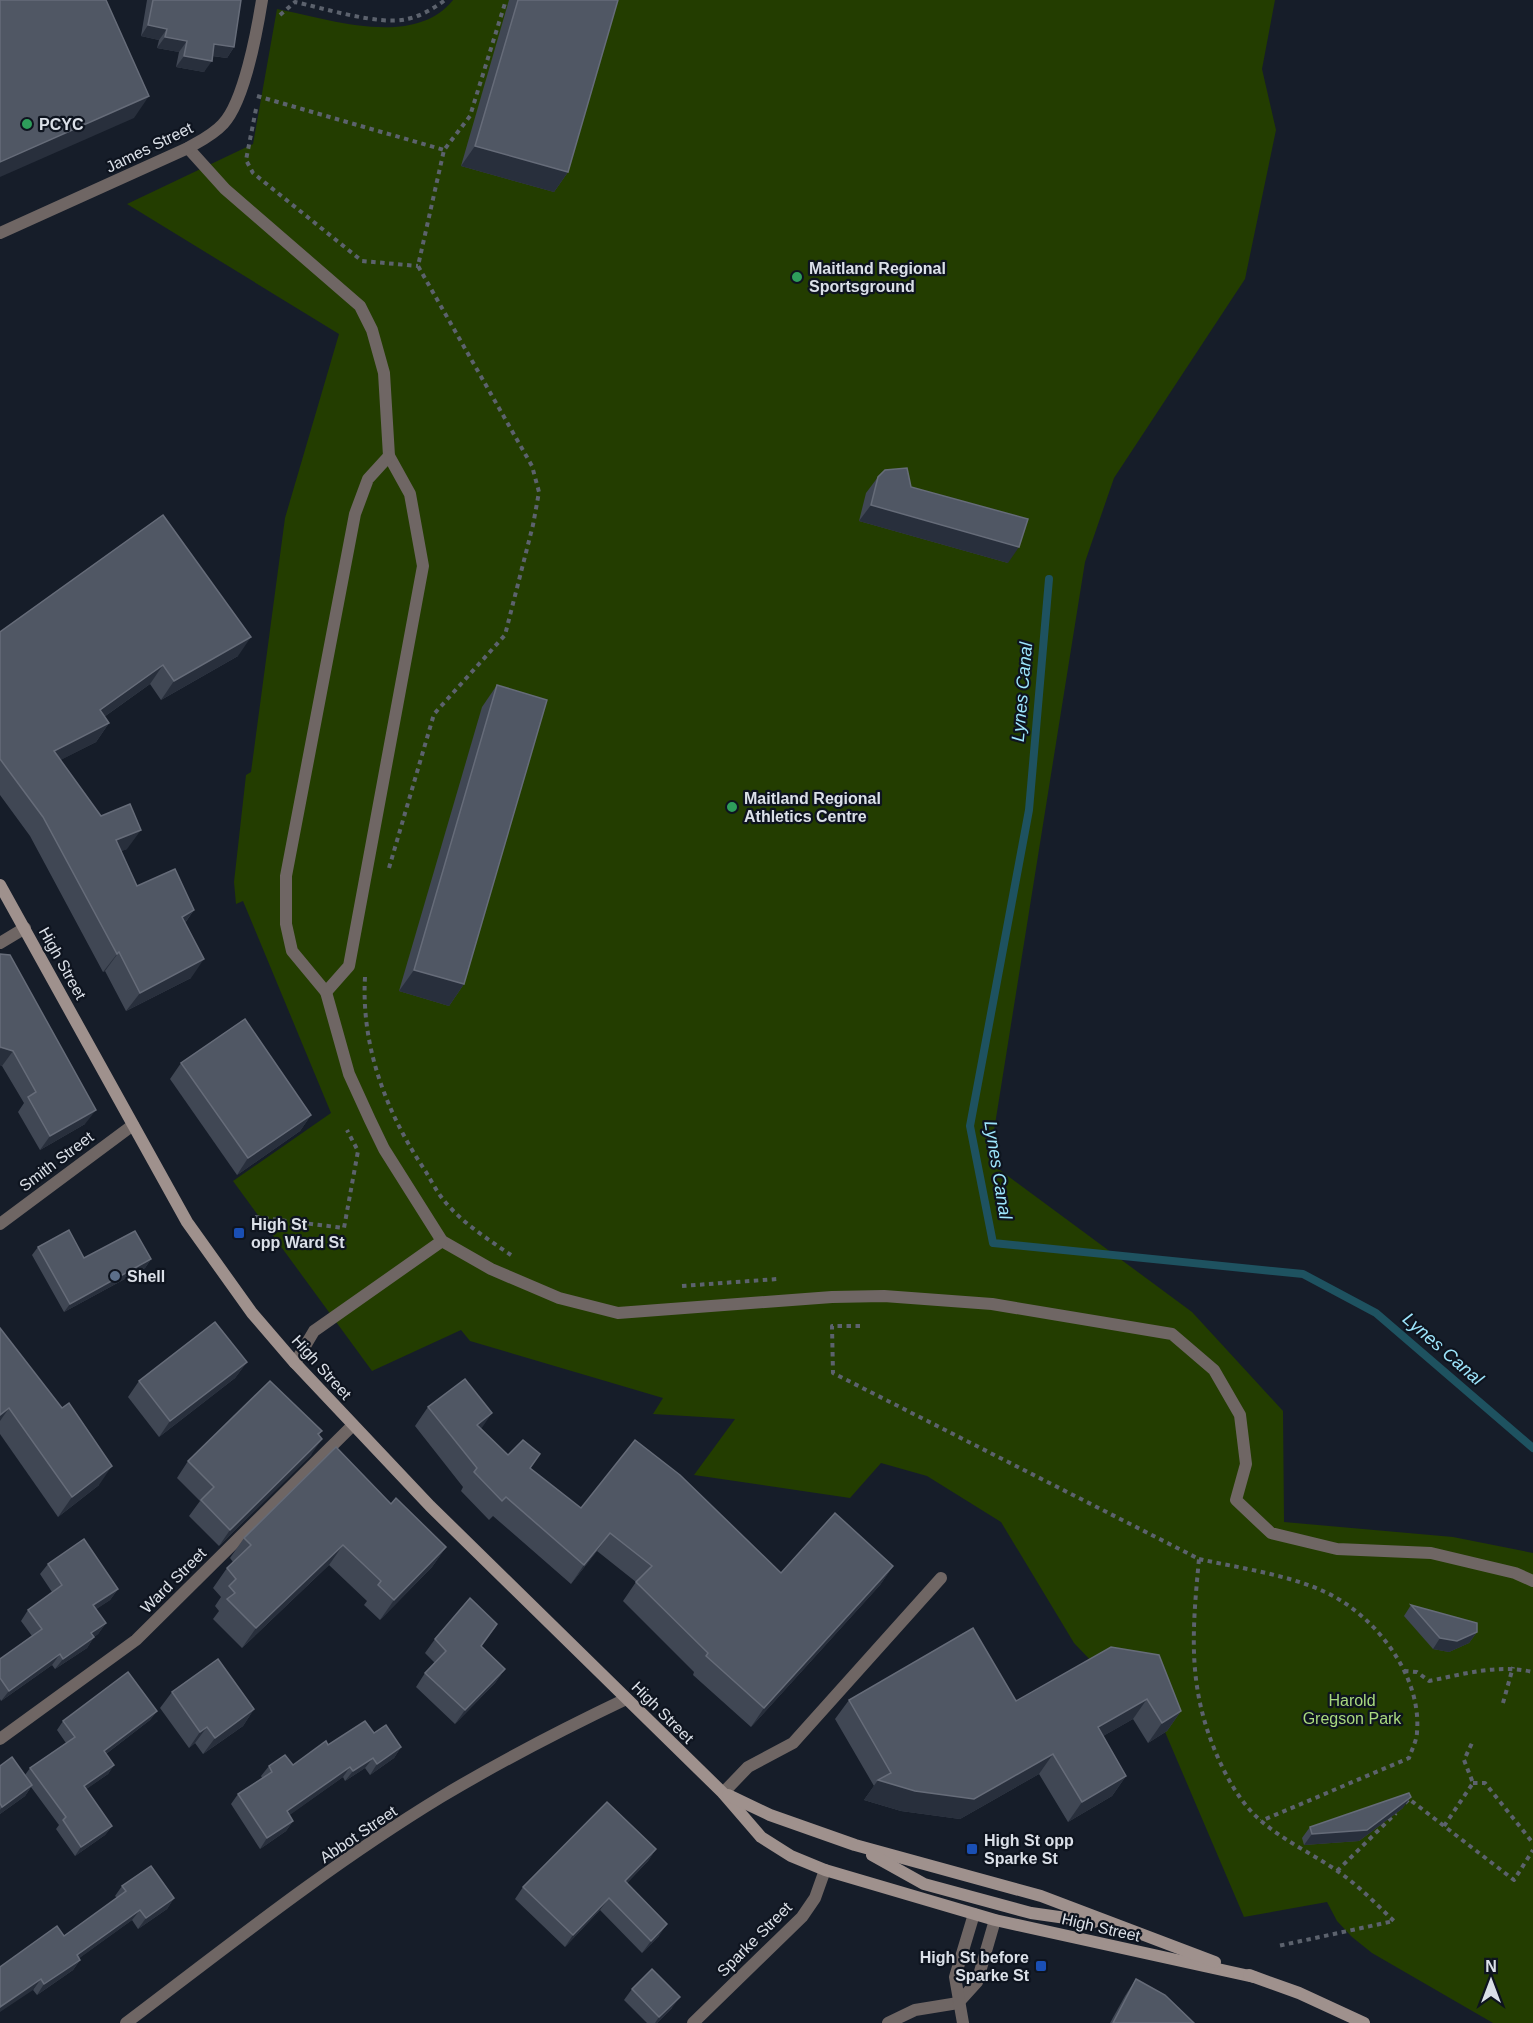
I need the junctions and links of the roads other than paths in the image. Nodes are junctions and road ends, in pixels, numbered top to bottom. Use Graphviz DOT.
graph roads {
  1 [pos="262,0"];
  2 [pos="188,148"];
  3 [pos="0,233"];
  4 [pos="389,456"];
  5 [pos="0,885"];
  6 [pos="25,928"];
  7 [pos="0,943"];
  8 [pos="326,992"];
  9 [pos="133,1125"];
  10 [pos="0,1224"];
  11 [pos="441,1240"];
  12 [pos="295,1364"];
  13 [pos="353,1425"];
  14 [pos="941,1578"];
  15 [pos="1533,1581"];
  16 [pos="626,1699"];
  17 [pos="0,1739"];
  18 [pos="723,1793"];
  19 [pos="855,1845"];
  20 [pos="825,1870"];
  21 [pos="990,1902"];
  22 [pos="974,1914"];
  23 [pos="995,1920"];
  24 [pos="1117,1926"];
  25 [pos="1254,1977"];
  26 [pos="958,2003"];
  27 [pos="126,2023"];
  28 [pos="693,2023"];
  29 [pos="888,2023"];
  30 [pos="963,2023"];
  31 [pos="1364,2023"];
  1 -- 2 [label="street, James Street"];
  2 -- 3 [label="street, James Street"];
  2 -- 4 [label="street"];
  4 -- 8 [label="street"];
  4 -- 8 [label="street"];
  5 -- 6 [label="main road, High Street"];
  6 -- 7 [label="street"];
  6 -- 9 [label="main road, High Street"];
  8 -- 11 [label="street"];
  9 -- 10 [label="street, Smith Street"];
  9 -- 12 [label="main road, High Street"];
  11 -- 12 [label="street"];
  11 -- 15 [label="street"];
  12 -- 13 [label="main road, High Street"];
  13 -- 16 [label="main road, High Street"];
  13 -- 17 [label="street, Ward Street"];
  14 -- 18 [label="street"];
  16 -- 18 [label="main road, High Street"];
  16 -- 27 [label="street, Abbot Street"];
  18 -- 19 [label="main road, High Street"];
  18 -- 20 [label="main road, High Street"];
  19 -- 21 [label="main road"];
  19 -- 24 [label="main road, High Street"];
  20 -- 22 [label="main road, High Street"];
  20 -- 28 [label="street, Sparke Street"];
  21 -- 22 [label="main road"];
  21 -- 23 [label="main road"];
  21 -- 24 [label="main road"];
  22 -- 23 [label="main road, High Street"];
  22 -- 26 [label="street"];
  23 -- 25 [label="main road, High Street"];
  23 -- 26 [label="street"];
  24 -- 25 [label="main road, High Street"];
  25 -- 31 [label="main road, High Street"];
  26 -- 29 [label="street"];
  26 -- 30 [label="street"];
}
